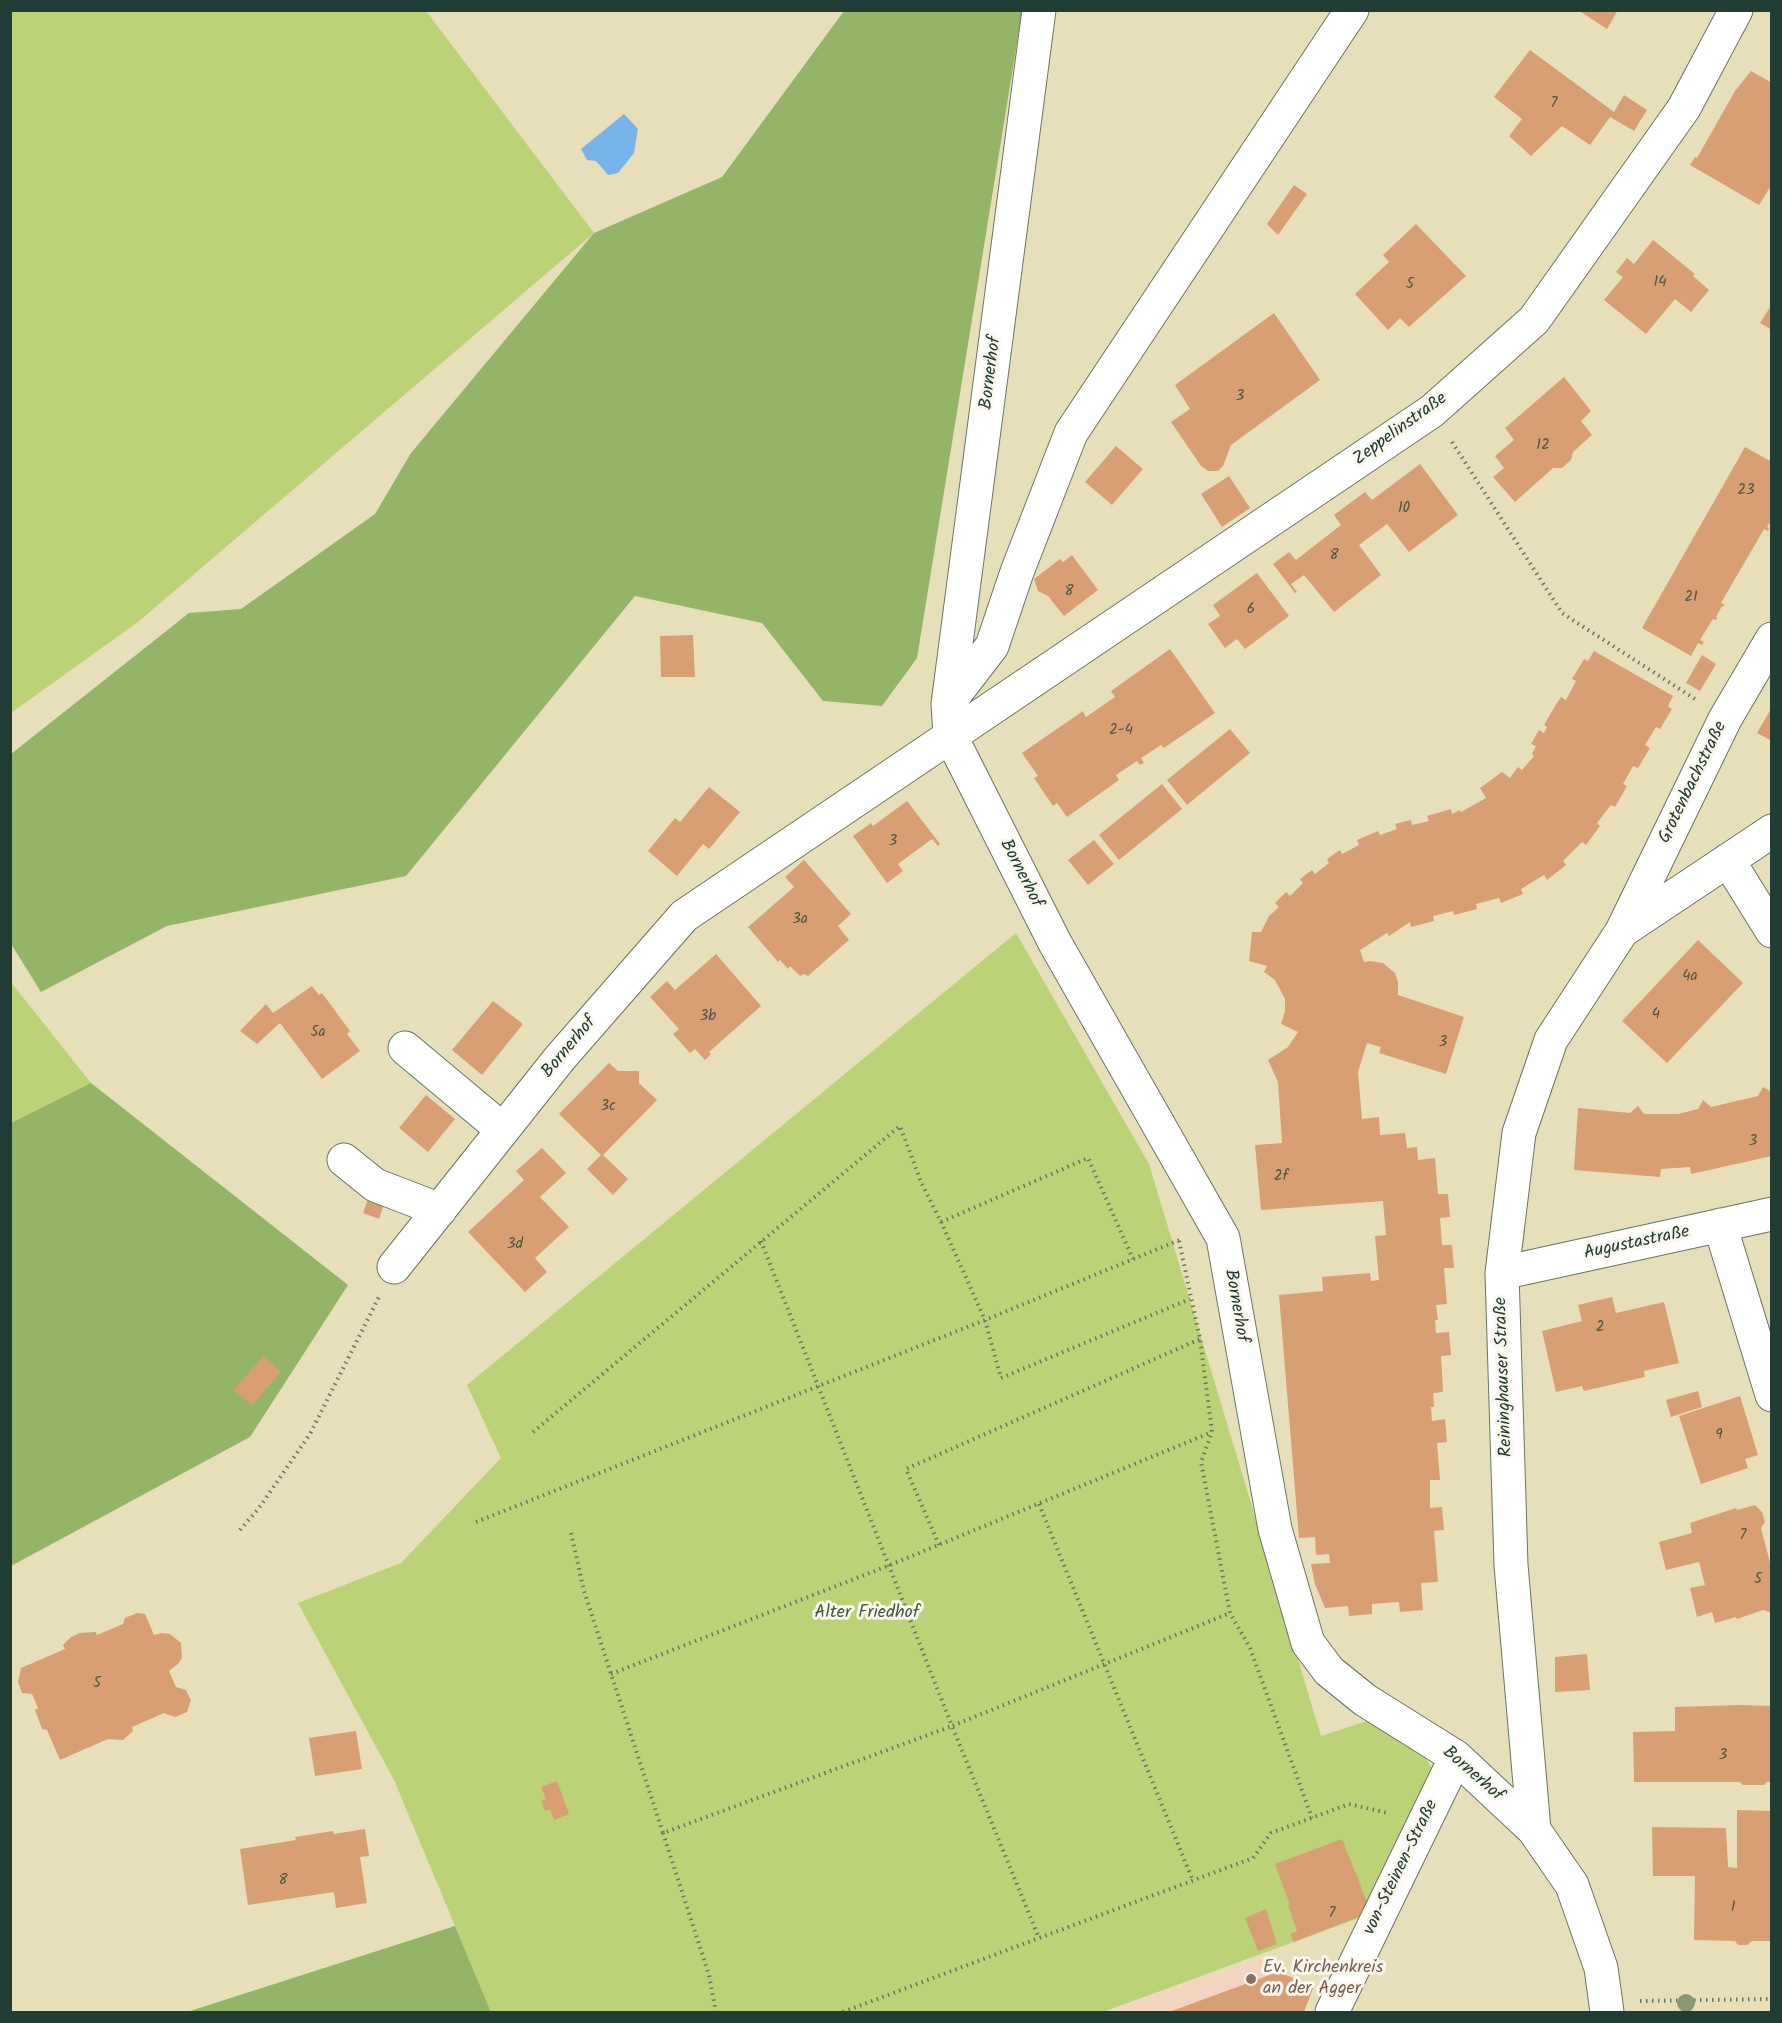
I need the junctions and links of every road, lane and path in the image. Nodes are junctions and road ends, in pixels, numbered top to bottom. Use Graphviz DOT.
graph roads {
  1 [pos="1039,10"];
  2 [pos="1352,10"];
  3 [pos="1737,10"];
  4 [pos="1432,411"];
  5 [pos="1772,639"];
  6 [pos="949,719"];
  7 [pos="1725,719"];
  8 [pos="1772,831"];
  9 [pos="1728,860"];
  10 [pos="1622,931"];
  11 [pos="1772,931"];
  12 [pos="405,1048"];
  13 [pos="503,1130"];
  14 [pos="344,1160"];
  15 [pos="1208,1208"];
  16 [pos="440,1210"];
  17 [pos="1772,1214"];
  18 [pos="941,1222"];
  19 [pos="1720,1225"];
  20 [pos="761,1241"];
  21 [pos="1179,1241"];
  22 [pos="1133,1259"];
  23 [pos="394,1267"];
  24 [pos="1502,1273"];
  25 [pos="1190,1299"];
  26 [pos="985,1320"];
  27 [pos="1200,1339"];
  28 [pos="817,1385"];
  29 [pos="1772,1395"];
  30 [pos="533,1432"];
  31 [pos="1212,1432"];
  32 [pos="1039,1504"];
  33 [pos="476,1522"];
  34 [pos="240,1530"];
  35 [pos="571,1533"];
  36 [pos="939,1545"];
  37 [pos="890,1565"];
  38 [pos="1230,1613"];
  39 [pos="1104,1664"];
  40 [pos="611,1674"];
  41 [pos="952,1726"];
  42 [pos="1456,1756"];
  43 [pos="1312,1818"];
  44 [pos="1424,1822"];
  45 [pos="1534,1830"];
  46 [pos="663,1833"];
  47 [pos="1193,1881"];
  48 [pos="1039,1938"];
  49 [pos="1772,1999"];
  50 [pos="1607,2007"];
  51 [pos="716,2013"];
  52 [pos="843,2013"];
  53 [pos="1332,2013"];
  1 -- 6 [label="street, Bornerhof"];
  2 -- 6 [label="street"];
  3 -- 4 [label="street, Zeppelinstraße"];
  4 -- 6 [label="street, Zeppelinstraße"];
  4 -- 7 [label="path"];
  5 -- 7 [label="street, Grotenbachstraße"];
  6 -- 13 [label="street, Bornerhof"];
  6 -- 15 [label="street, Bornerhof"];
  7 -- 10 [label="street, Grotenbachstraße"];
  8 -- 9 [label="street, Reininghauser Straße"];
  9 -- 10 [label="street, Reininghauser Straße"];
  9 -- 11 [label="street"];
  10 -- 24 [label="street, Reininghauser Straße"];
  12 -- 13 [label="street"];
  13 -- 16 [label="street, Bornerhof"];
  14 -- 16 [label="street"];
  15 -- 21 [label="path"];
  15 -- 42 [label="street, Bornerhof"];
  16 -- 23 [label="street, Bornerhof"];
  17 -- 19 [label="street, Augustastraße"];
  18 -- 20 [label="path"];
  18 -- 22 [label="path"];
  18 -- 26 [label="path"];
  19 -- 24 [label="street, Augustastraße"];
  19 -- 29 [label="street"];
  20 -- 28 [label="path"];
  20 -- 30 [label="path"];
  21 -- 22 [label="path"];
  21 -- 25 [label="path"];
  22 -- 26 [label="path"];
  23 -- 34 [label="path"];
  24 -- 45 [label="street, Reininghauser Straße"];
  25 -- 26 [label="path"];
  25 -- 27 [label="path"];
  26 -- 28 [label="path"];
  27 -- 31 [label="path"];
  27 -- 36 [label="path"];
  28 -- 33 [label="path"];
  28 -- 37 [label="path"];
  31 -- 32 [label="path"];
  31 -- 38 [label="path"];
  32 -- 36 [label="path"];
  32 -- 39 [label="path"];
  35 -- 40 [label="path"];
  36 -- 37 [label="path"];
  37 -- 40 [label="path"];
  37 -- 41 [label="path"];
  38 -- 39 [label="path"];
  38 -- 43 [label="path"];
  39 -- 41 [label="path"];
  39 -- 47 [label="path"];
  40 -- 46 [label="path"];
  41 -- 46 [label="path"];
  41 -- 48 [label="path"];
  42 -- 44 [label="street, von-Steinen-Straße"];
  42 -- 45 [label="street, Bornerhof"];
  43 -- 44 [label="path"];
  43 -- 47 [label="path"];
  44 -- 53 [label="street, von-Steinen-Straße"];
  45 -- 50 [label="street, Reininghauser Straße"];
  46 -- 51 [label="path"];
  47 -- 48 [label="path"];
  48 -- 52 [label="path"];
  49 -- 50 [label="path"];
}
